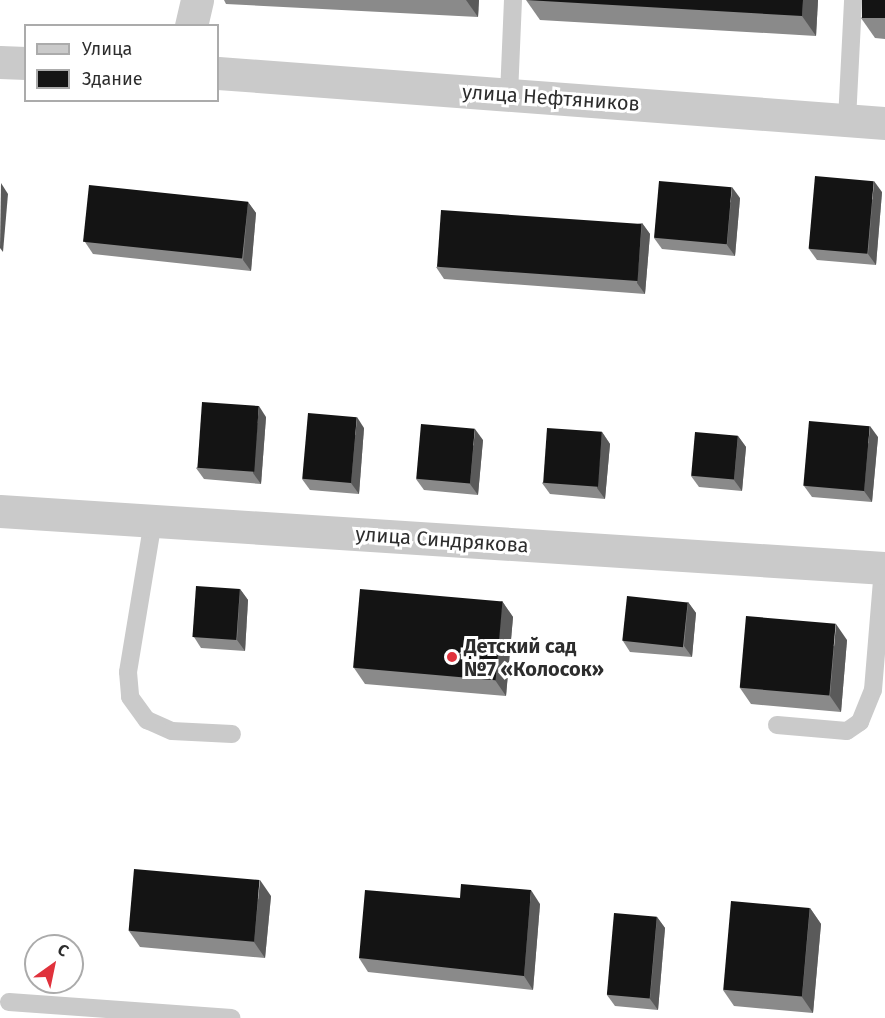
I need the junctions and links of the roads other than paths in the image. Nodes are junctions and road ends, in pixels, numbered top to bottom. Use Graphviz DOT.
graph roads {
  1 [pos="197,0"];
  2 [pos="513,0"];
  3 [pos="853,0"];
  4 [pos="191,24"];
  5 [pos="0,62"];
  6 [pos="24,63"];
  7 [pos="219,73"];
  8 [pos="508,95"];
  9 [pos="847,120"];
  10 [pos="885,123"];
  11 [pos="0,511"];
  12 [pos="153,521"];
  13 [pos="884,568"];
  14 [pos="777,725"];
  15 [pos="232,734"];
  16 [pos="9,1002"];
  17 [pos="231,1018"];
  1 -- 4 [label="street"];
  2 -- 8 [label="lane"];
  3 -- 9 [label="lane"];
  5 -- 6 [label="street"];
  7 -- 8 [label="street, улица Нефтяников"];
  8 -- 9 [label="street, улица Нефтяников"];
  9 -- 10 [label="street, улица Нефтяников"];
  11 -- 12 [label="street, улица Синдрякова"];
  12 -- 13 [label="street, улица Синдрякова"];
  12 -- 15 [label="lane"];
  13 -- 14 [label="lane"];
  16 -- 17 [label="lane"];
}
